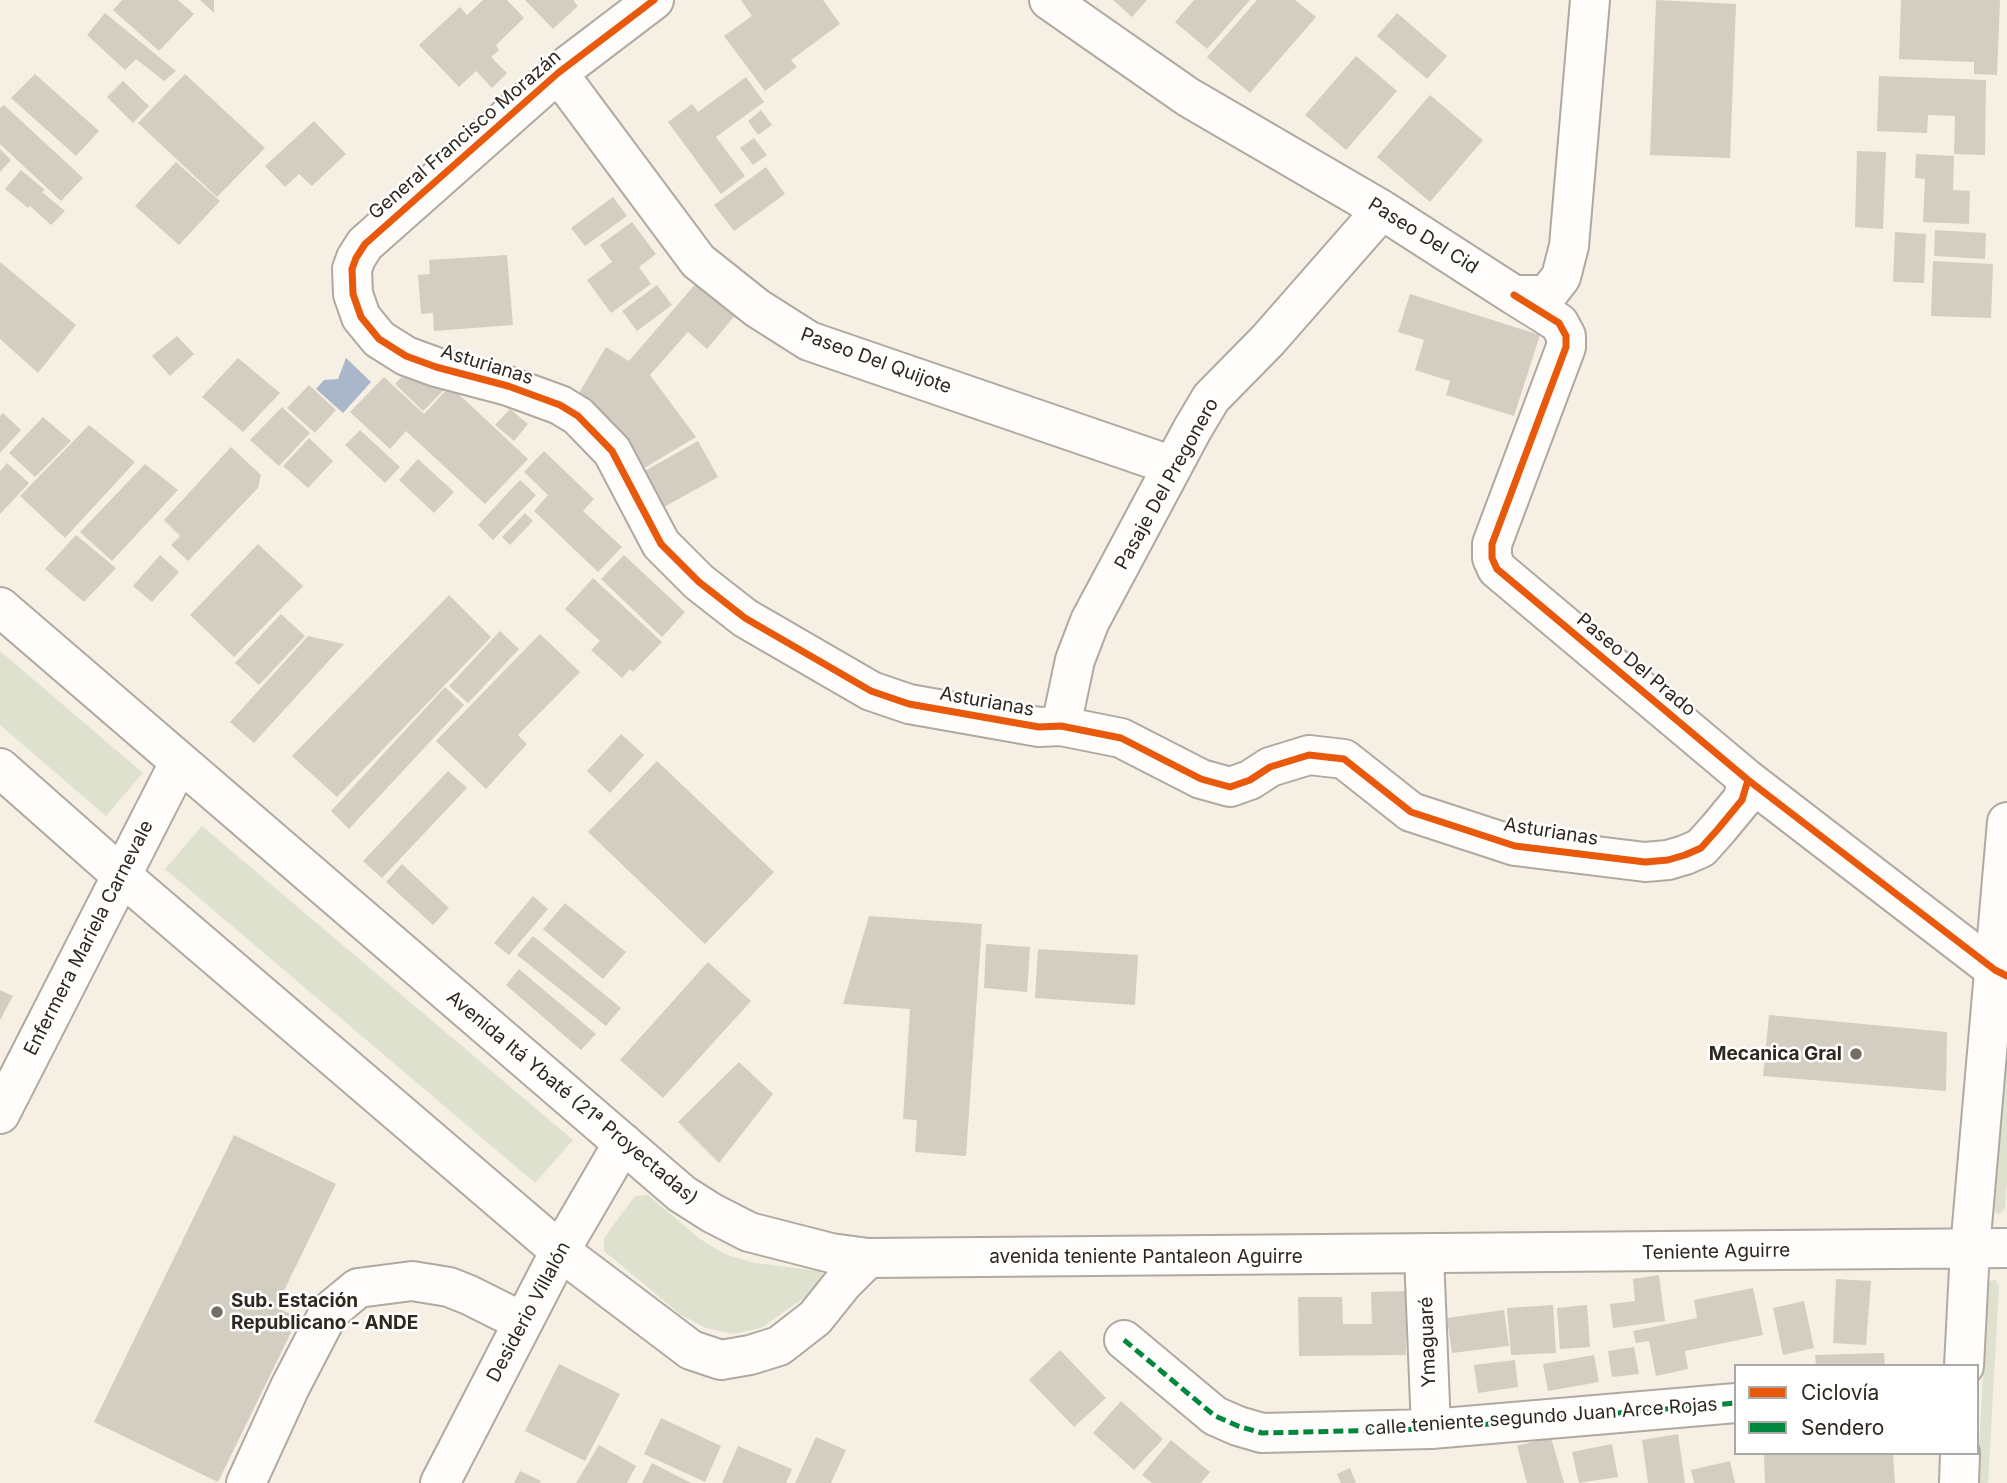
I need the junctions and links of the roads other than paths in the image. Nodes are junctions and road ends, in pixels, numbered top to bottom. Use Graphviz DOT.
graph roads {
  1 [pos="654,0"];
  2 [pos="1049,0"];
  3 [pos="1590,0"];
  4 [pos="558,73"];
  5 [pos="1382,210"];
  6 [pos="365,244"];
  7 [pos="1514,295"];
  8 [pos="1173,466"];
  9 [pos="0,607"];
  10 [pos="1061,726"];
  11 [pos="179,763"];
  12 [pos="0,768"];
  13 [pos="1748,780"];
  14 [pos="2007,822"];
  15 [pos="121,875"];
  16 [pos="2001,973"];
  17 [pos="0,1114"];
  18 [pos="623,1143"];
  19 [pos="2007,1248"];
  20 [pos="1970,1249"];
  21 [pos="560,1251"];
  22 [pos="1424,1255"];
  23 [pos="869,1258"];
  24 [pos="523,1322"];
  25 [pos="1124,1340"];
  26 [pos="1964,1364"];
  27 [pos="1734,1403"];
  28 [pos="1431,1429"];
  29 [pos="1960,1455"];
  30 [pos="246,1483"];
  31 [pos="440,1483"];
  32 [pos="1959,1483"];
  1 -- 4 [label="street, General Francisco Morazán"];
  2 -- 5 [label="street, Paseo Del Cid"];
  3 -- 7 [label="street"];
  4 -- 6 [label="street, General Francisco Morazán"];
  4 -- 8 [label="street, Paseo Del Quijote"];
  5 -- 7 [label="street, Paseo Del Cid"];
  5 -- 8 [label="street, Pasaje Del Pregonero"];
  6 -- 10 [label="street, Asturianas"];
  7 -- 13 [label="street, Paseo Del Prado"];
  8 -- 10 [label="street, Pasaje Del Pregonero"];
  9 -- 11 [label="street, Avenida Itá Ybaté (21ª Proyectadas)"];
  10 -- 13 [label="street, Asturianas"];
  11 -- 15 [label="street, Enfermera Mariela Carnevale"];
  11 -- 18 [label="street, Avenida Itá Ybaté (21ª Proyectadas)"];
  12 -- 15 [label="street"];
  13 -- 16 [label="street, Paseo Del Prado"];
  14 -- 16 [label="street"];
  15 -- 17 [label="street, Enfermera Mariela Carnevale"];
  15 -- 21 [label="street"];
  16 -- 20 [label="street"];
  18 -- 21 [label="street, Desiderio Villalón"];
  18 -- 23 [label="street, Avenida Itá Ybaté (21ª Proyectadas)"];
  19 -- 20 [label="street, Teniente Aguirre"];
  20 -- 22 [label="street, Teniente Aguirre"];
  20 -- 26 [label="street"];
  21 -- 23 [label="street"];
  21 -- 24 [label="street, Desiderio Villalón"];
  22 -- 23 [label="street, avenida teniente Pantaleon Aguirre"];
  22 -- 28 [label="street, Ymaguaré"];
  24 -- 30 [label="street"];
  24 -- 31 [label="street, Desiderio Villalón"];
  25 -- 28 [label="street, calle teniente segundo Juan Arce Rojas"];
  27 -- 28 [label="street, calle teniente segundo Juan Arce Rojas"];
  29 -- 32 [label="street"];
}
